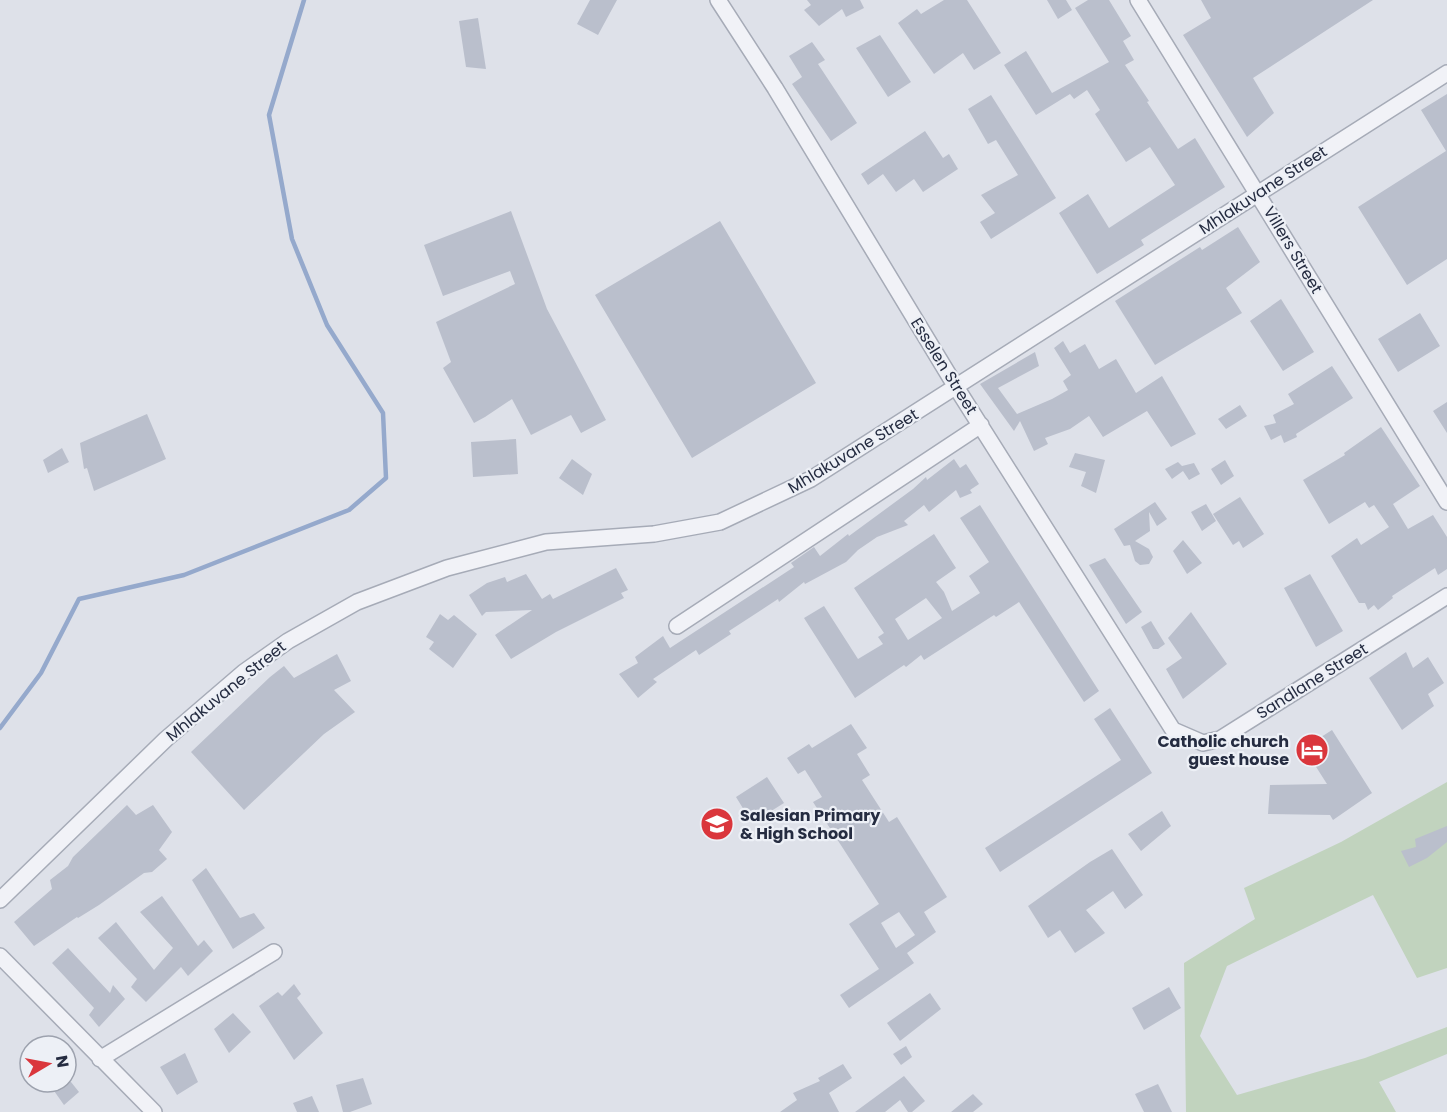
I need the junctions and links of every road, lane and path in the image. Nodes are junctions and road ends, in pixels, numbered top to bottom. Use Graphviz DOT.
graph roads {
  1 [pos="1138,0"];
  2 [pos="724,2"];
  3 [pos="1447,73"];
  4 [pos="1258,193"];
  5 [pos="956,387"];
  6 [pos="981,426"];
  7 [pos="1447,502"];
  8 [pos="1447,596"];
  9 [pos="677,626"];
  10 [pos="1173,730"];
  11 [pos="0,900"];
  12 [pos="274,952"];
  13 [pos="0,956"];
  14 [pos="0,968"];
  15 [pos="17,971"];
  16 [pos="100,1059"];
  17 [pos="154,1112"];
  1 -- 4 [label="street, Villers Street"];
  2 -- 5 [label="street, Esselen Street"];
  3 -- 4 [label="street, Mhlakuvane Street"];
  4 -- 5 [label="street, Mhlakuvane Street"];
  4 -- 7 [label="street, Villers Street"];
  5 -- 6 [label="street, Esselen Street"];
  5 -- 11 [label="street, Mhlakuvane Street"];
  6 -- 9 [label="street"];
  6 -- 10 [label="street, Esselen Street"];
  8 -- 10 [label="street, Sandlane Street"];
  12 -- 16 [label="street"];
  13 -- 15 [label="street"];
  14 -- 15 [label="street"];
  15 -- 16 [label="street"];
  16 -- 17 [label="street"];
}
